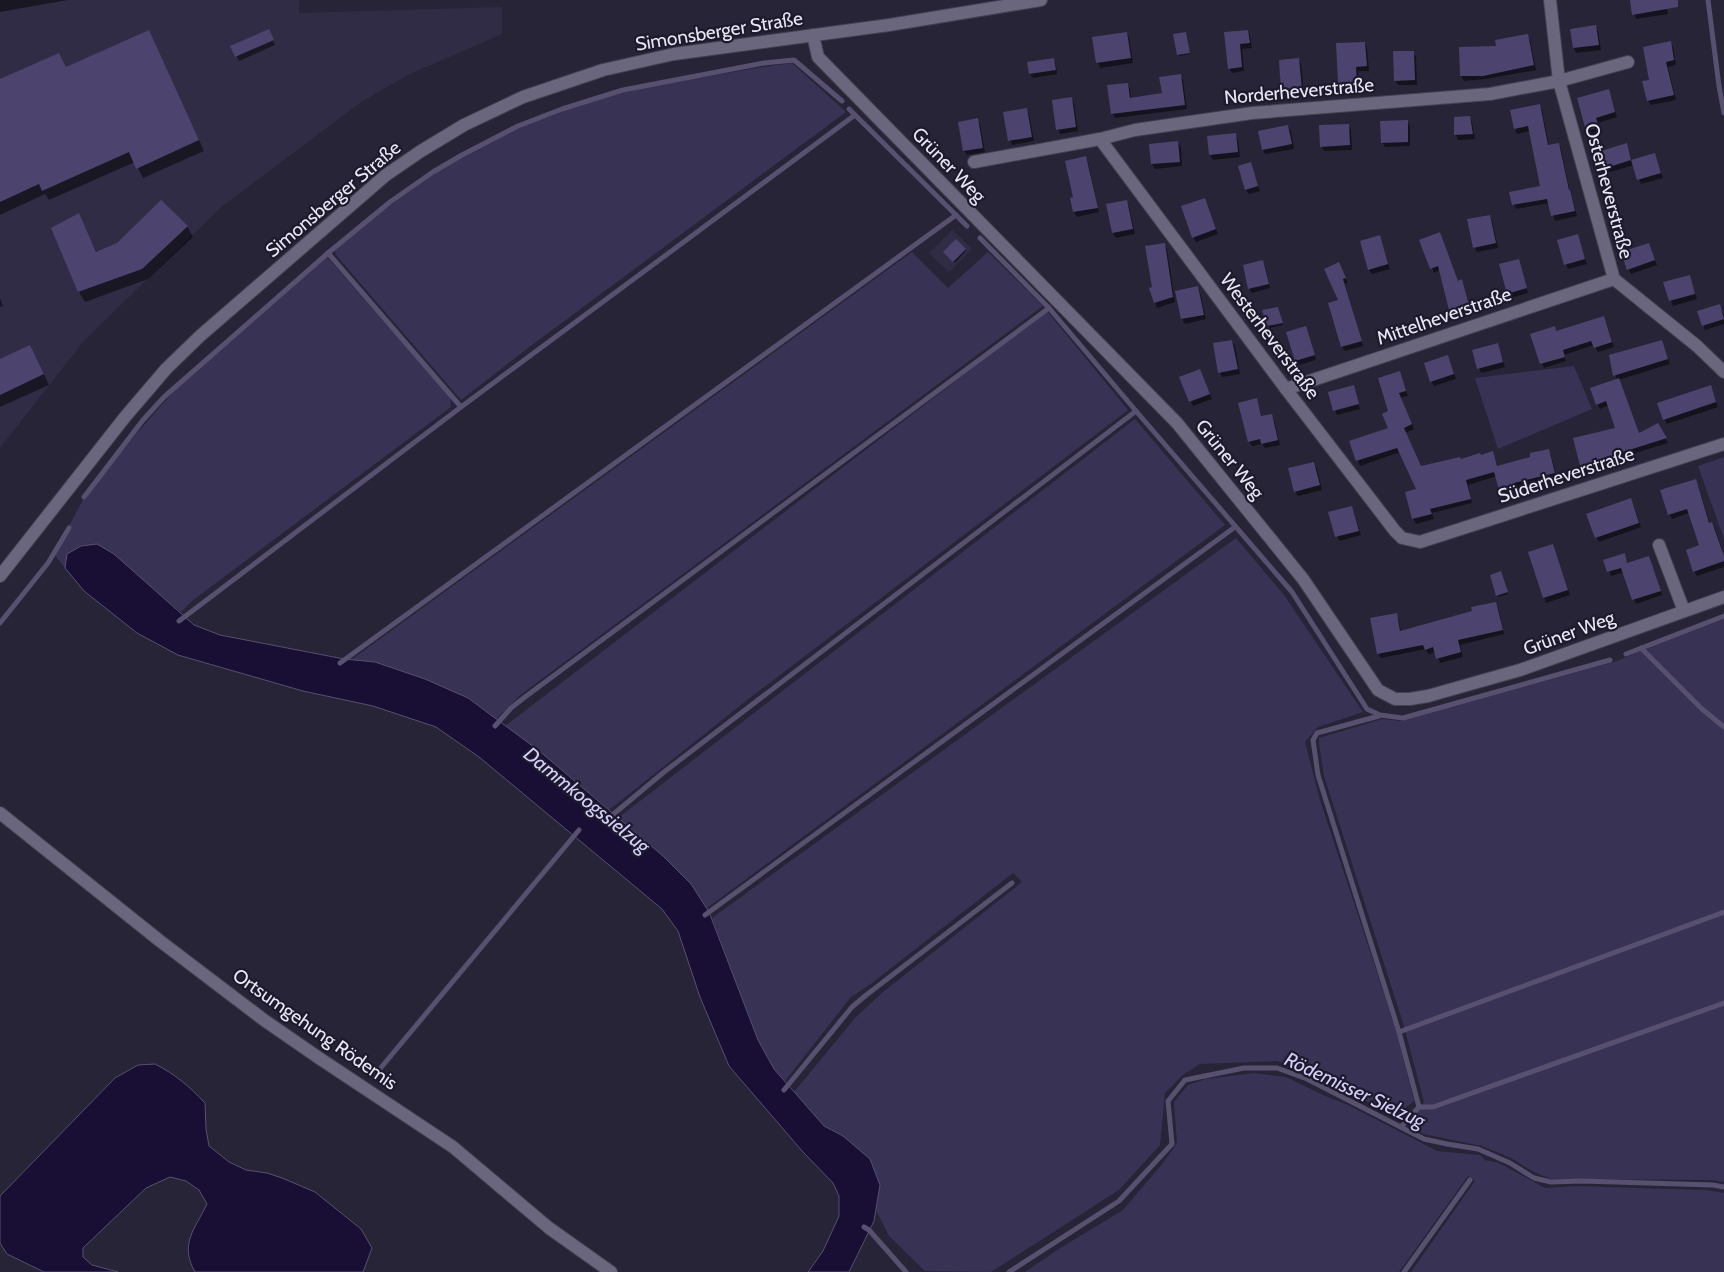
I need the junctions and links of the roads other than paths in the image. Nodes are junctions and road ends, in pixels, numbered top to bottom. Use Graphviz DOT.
graph roads {
  1 [pos="1041,0"];
  2 [pos="1550,0"];
  3 [pos="813,35"];
  4 [pos="1628,62"];
  5 [pos="1559,81"];
  6 [pos="1100,139"];
  7 [pos="974,162"];
  8 [pos="1614,279"];
  9 [pos="1724,372"];
  10 [pos="1286,389"];
  11 [pos="1724,444"];
  12 [pos="1420,542"];
  13 [pos="1659,545"];
  14 [pos="0,576"];
  15 [pos="1724,597"];
  16 [pos="1684,611"];
  17 [pos="0,813"];
  18 [pos="611,1272"];
  1 -- 3 [label="street, Simonsberger Straße"];
  2 -- 5 [label="street, Osterheverstraße"];
  3 -- 14 [label="street, Simonsberger Straße"];
  3 -- 16 [label="street, Grüner Weg"];
  4 -- 5 [label="street, Norderheverstraße"];
  5 -- 6 [label="street, Norderheverstraße"];
  5 -- 8 [label="street, Osterheverstraße"];
  6 -- 7 [label="street, Norderheverstraße"];
  6 -- 10 [label="street, Westerheverstraße"];
  8 -- 9 [label="street, Osterheverstraße"];
  8 -- 10 [label="street, Mittelheverstraße"];
  10 -- 12 [label="street, Westerheverstraße"];
  11 -- 12 [label="street, Süderheverstraße"];
  13 -- 16 [label="street"];
  15 -- 16 [label="street, Grüner Weg"];
  17 -- 18 [label="street, Ortsumgehung Rödemis"];
}
